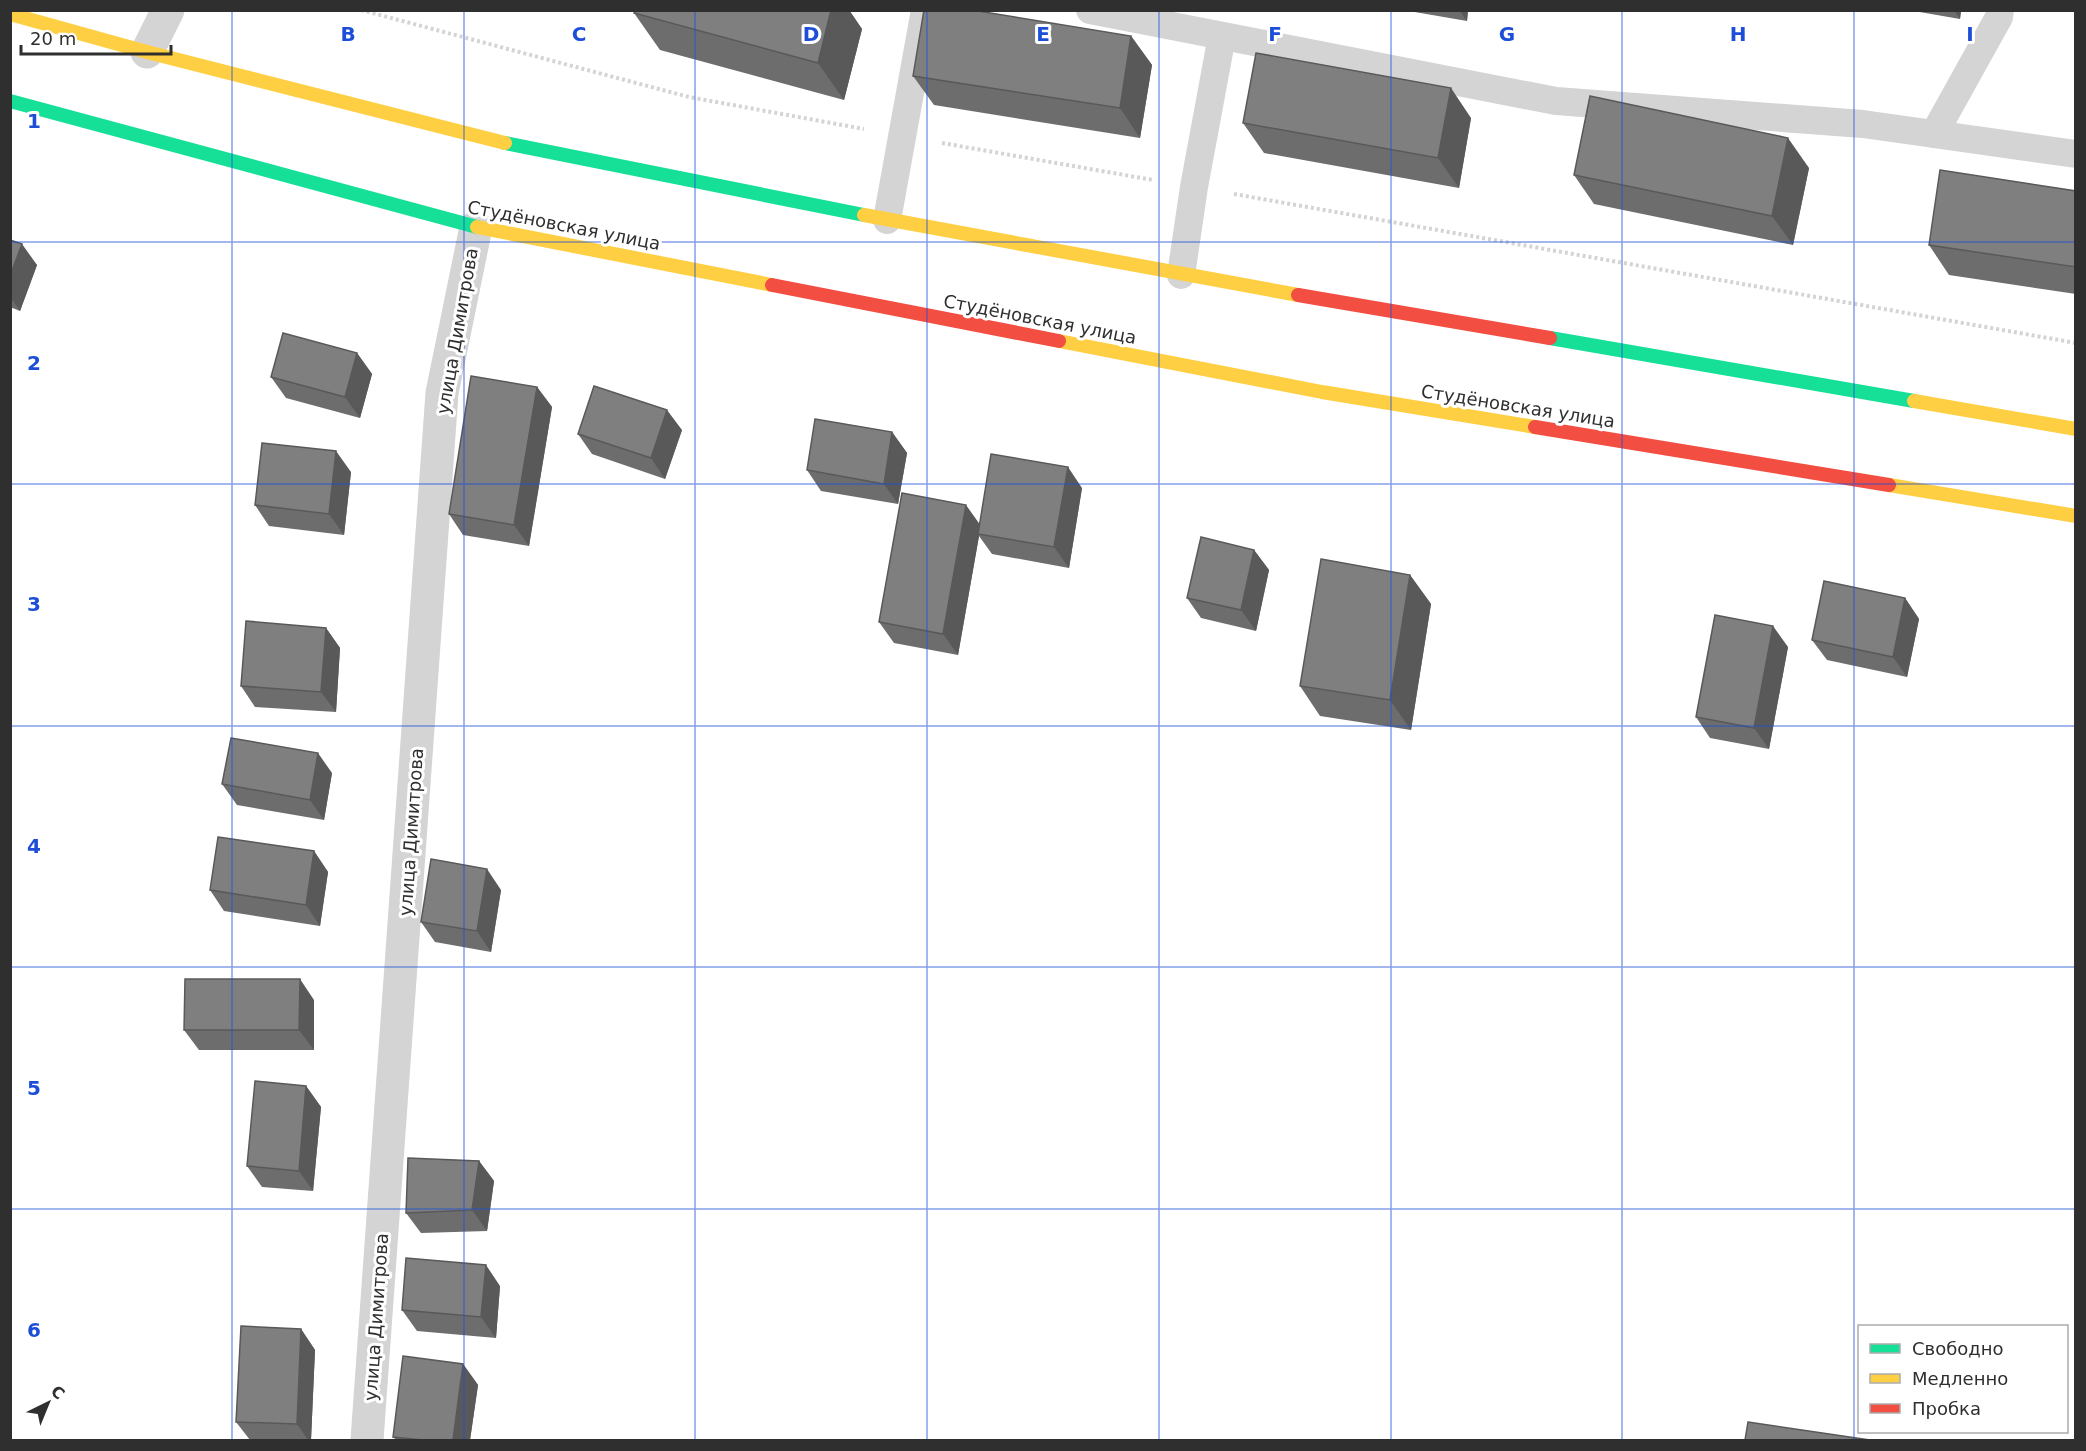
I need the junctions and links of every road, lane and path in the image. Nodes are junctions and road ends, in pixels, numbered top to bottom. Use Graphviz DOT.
graph roads {
  1 [pos="168,10"];
  2 [pos="925,10"];
  3 [pos="1090,10"];
  4 [pos="2000,10"];
  5 [pos="10,14"];
  6 [pos="1222,36"];
  7 [pos="147,52"];
  8 [pos="10,101"];
  9 [pos="1934,134"];
  10 [pos="2076,154"];
  11 [pos="887,220"];
  12 [pos="476,227"];
  13 [pos="1181,275"];
  14 [pos="2076,429"];
  15 [pos="2076,516"];
  16 [pos="368,1440"];
  1 -- 7 [label="street"];
  2 -- 11 [label="lane"];
  3 -- 6 [label="lane"];
  4 -- 9 [label="lane"];
  5 -- 7 [label="main road"];
  6 -- 9 [label="lane"];
  6 -- 13 [label="lane"];
  7 -- 11 [label="main road"];
  8 -- 12 [label="main road, Студёновская улица"];
  9 -- 10 [label="lane"];
  11 -- 13 [label="main road"];
  12 -- 15 [label="main road, Студёновская улица"];
  12 -- 16 [label="street, улица Димитрова"];
  13 -- 14 [label="main road"];
}
